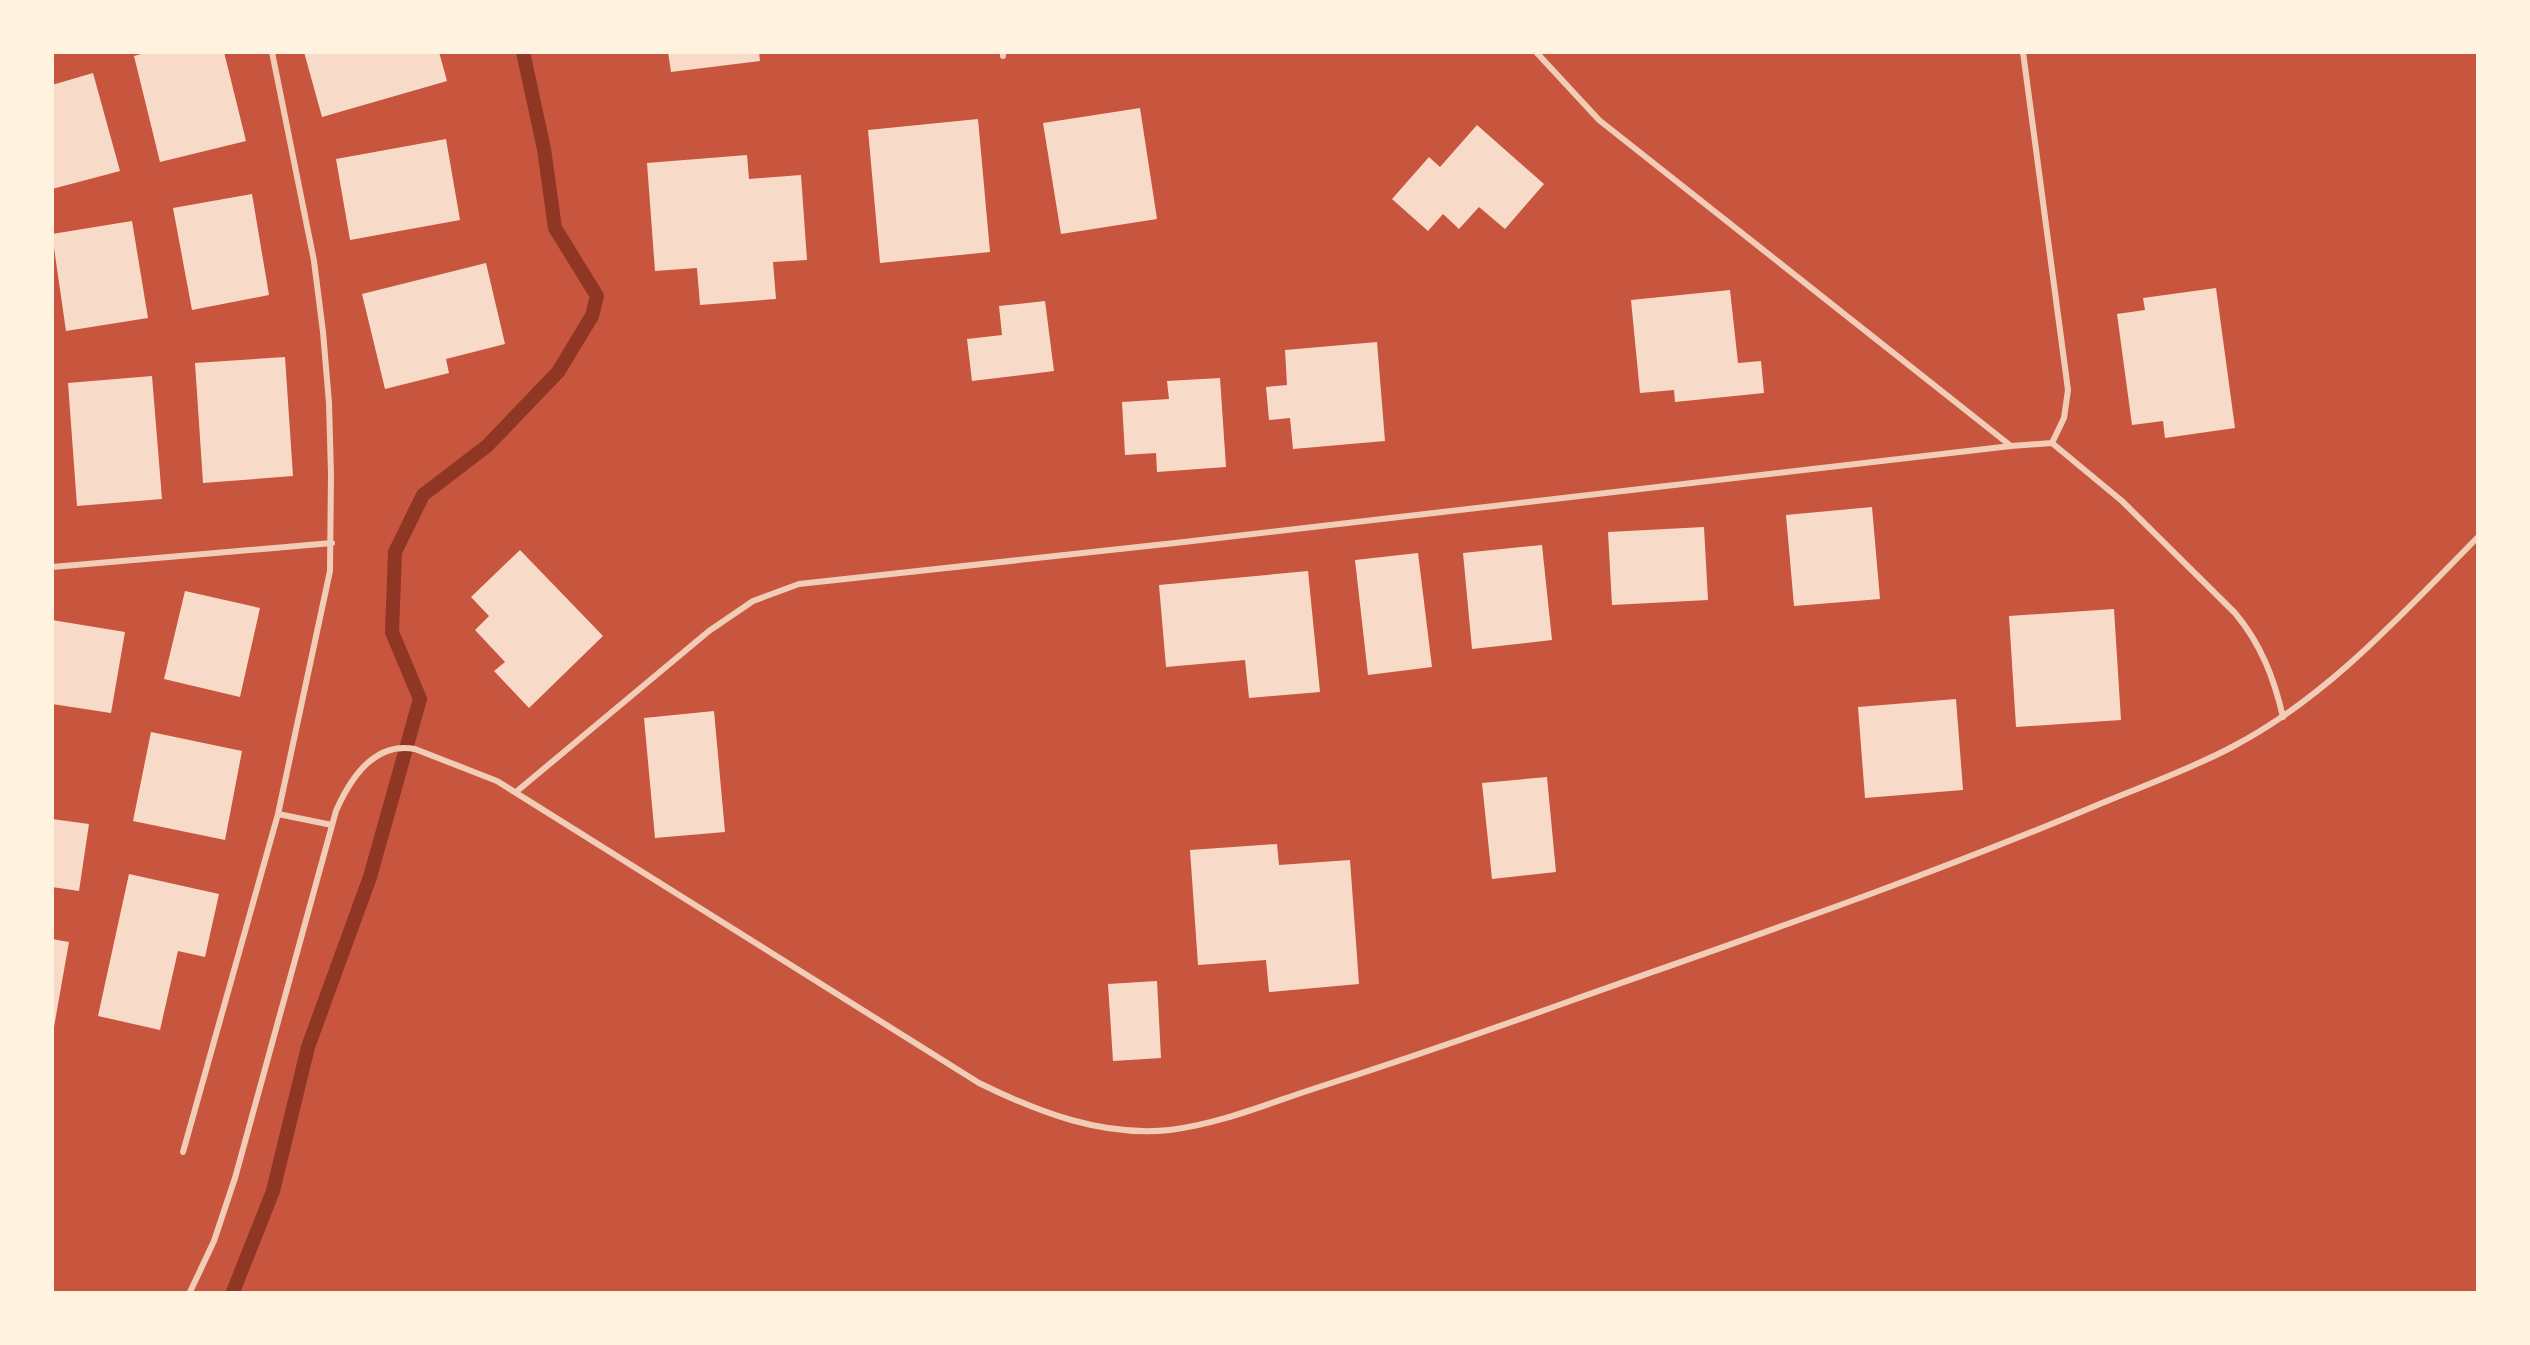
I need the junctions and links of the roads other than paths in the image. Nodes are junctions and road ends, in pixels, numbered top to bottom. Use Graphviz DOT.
graph roads {
  1 [pos="272,52"];
  2 [pos="1536,52"];
  3 [pos="2024,52"];
  4 [pos="2052,443"];
  5 [pos="2011,446"];
  6 [pos="2478,537"];
  7 [pos="332,543"];
  8 [pos="52,567"];
  9 [pos="2283,717"];
  10 [pos="516,792"];
  11 [pos="278,814"];
  12 [pos="332,825"];
  13 [pos="183,1152"];
  14 [pos="190,1293"];
  1 -- 7 [label="street"];
  2 -- 5 [label="street"];
  3 -- 4 [label="street"];
  4 -- 5 [label="street"];
  4 -- 9 [label="street"];
  5 -- 10 [label="street"];
  6 -- 9 [label="street"];
  7 -- 8 [label="street"];
  7 -- 11 [label="street"];
  9 -- 10 [label="street"];
  10 -- 12 [label="street"];
  11 -- 12 [label="street"];
  11 -- 13 [label="street"];
  12 -- 14 [label="street"];
}
